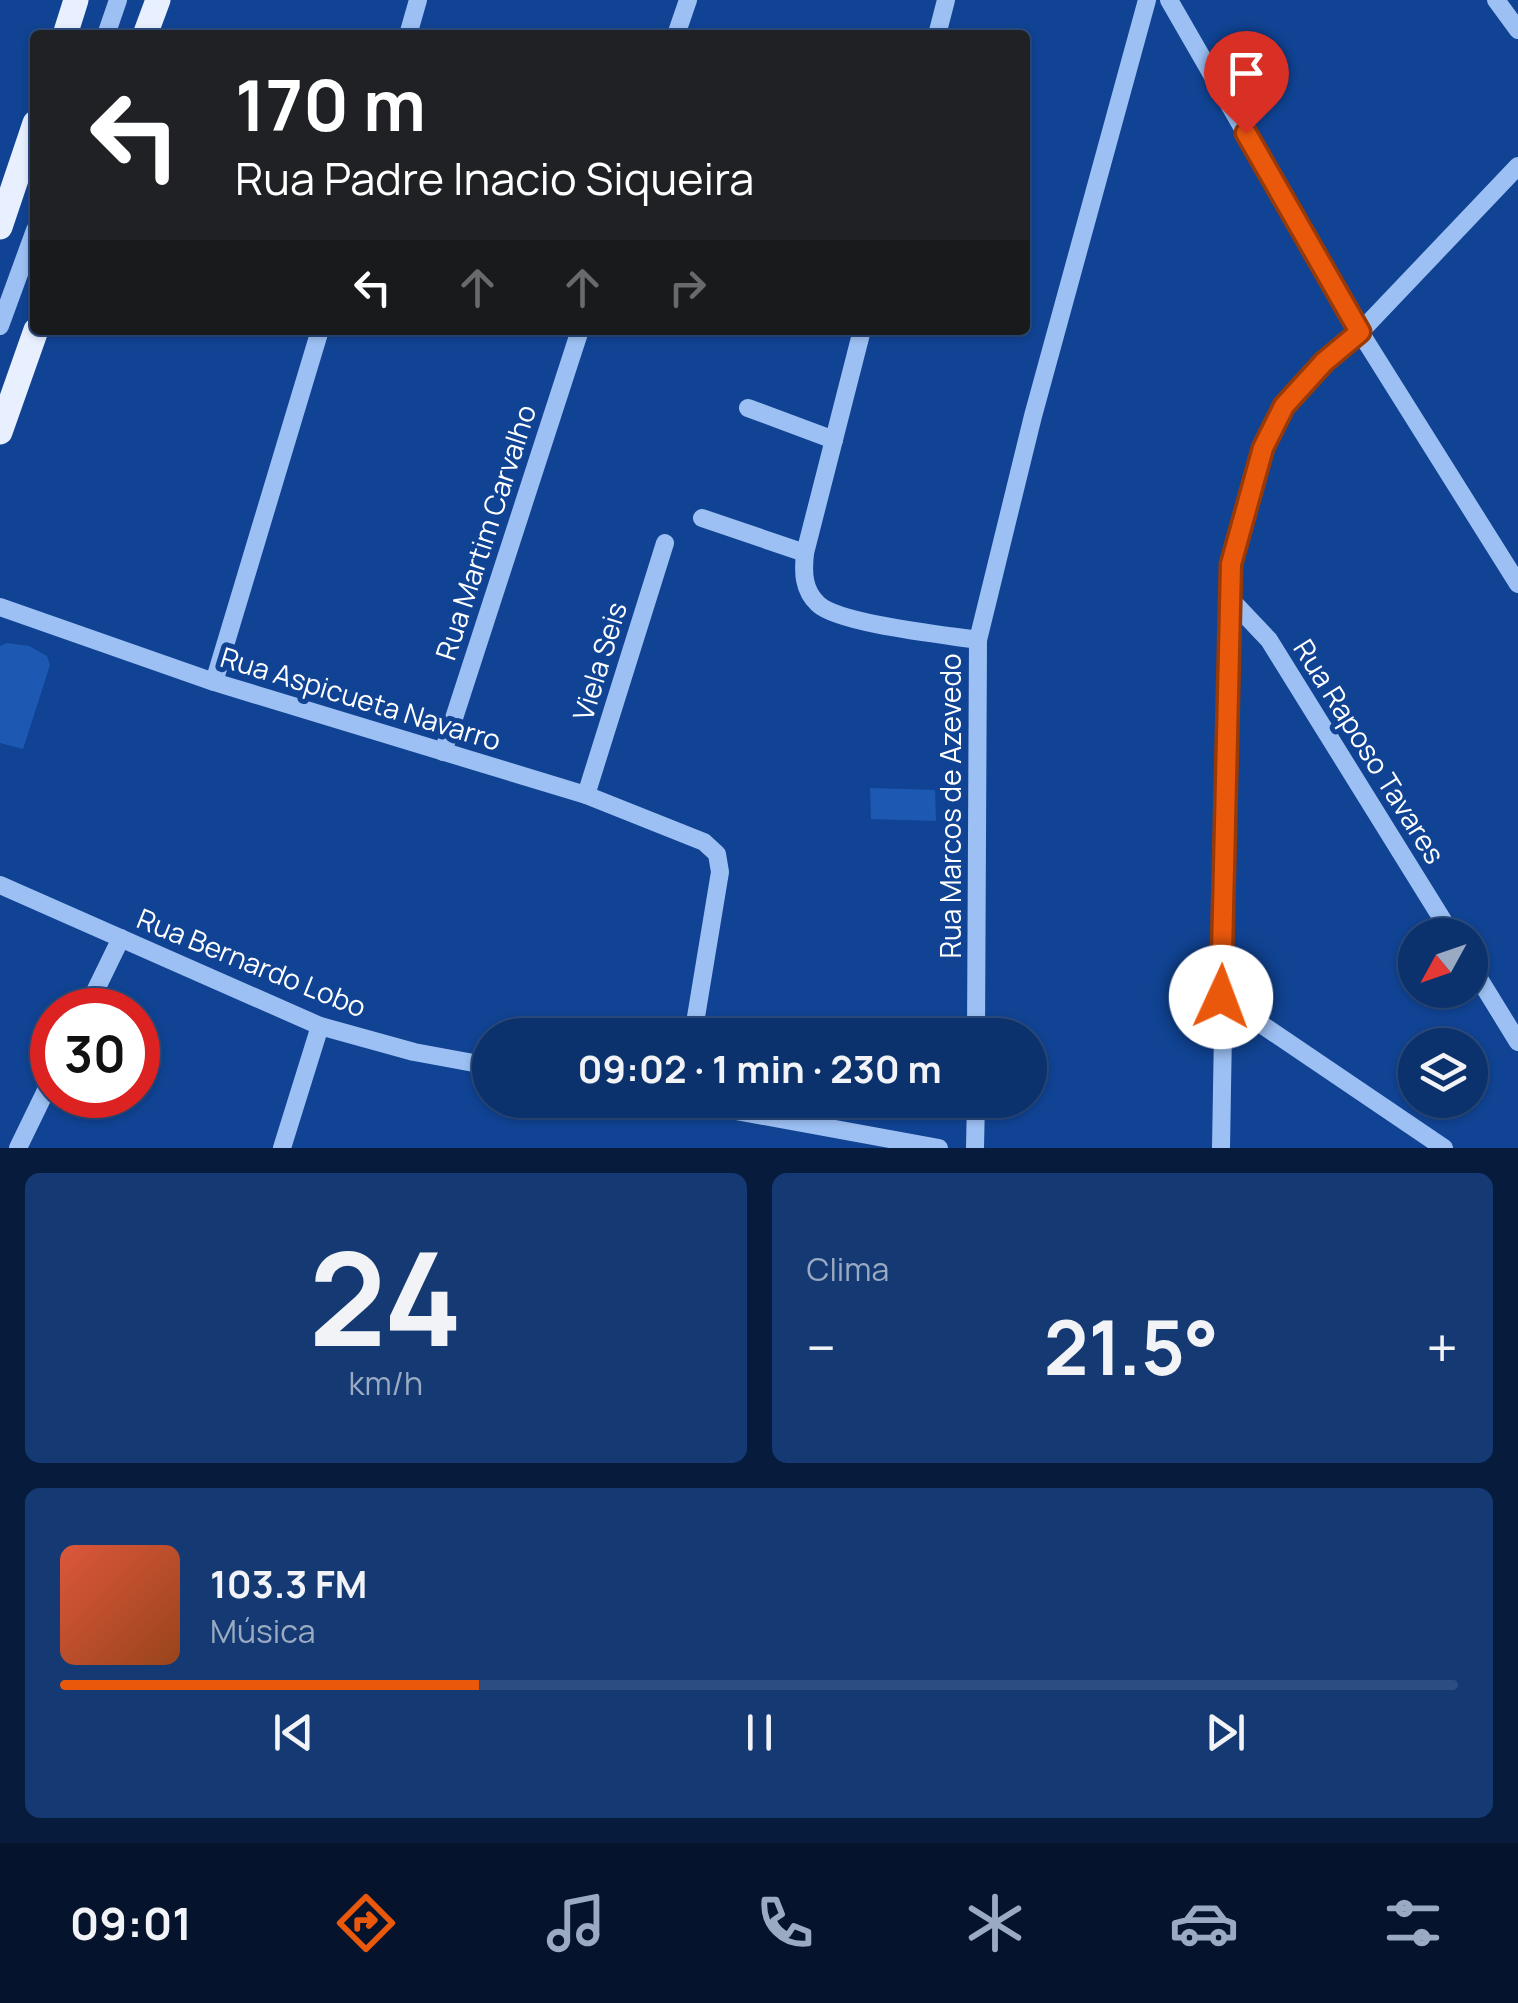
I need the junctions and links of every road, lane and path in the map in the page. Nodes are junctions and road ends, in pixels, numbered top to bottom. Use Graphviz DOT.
graph roads {
  1 [pos="76,0"];
  2 [pos="118,0"];
  3 [pos="158,0"];
  4 [pos="418,0"];
  5 [pos="688,0"];
  6 [pos="946,0"];
  7 [pos="1147,0"];
  8 [pos="1169,0"];
  9 [pos="1496,0"];
  10 [pos="67,30"];
  11 [pos="108,30"];
  12 [pos="147,30"];
  13 [pos="409,30"];
  14 [pos="678,30"];
  15 [pos="938,30"];
  16 [pos="1518,30"];
  17 [pos="30,138"];
  18 [pos="1518,166"];
  19 [pos="0,227"];
  20 [pos="30,234"];
  21 [pos="0,238"];
  22 [pos="30,245"];
  23 [pos="0,326"];
  24 [pos="1360,332"];
  25 [pos="34,335"];
  26 [pos="318,335"];
  27 [pos="578,335"];
  28 [pos="861,335"];
  29 [pos="748,408"];
  30 [pos="0,432"];
  31 [pos="834,440"];
  32 [pos="702,518"];
  33 [pos="665,543"];
  34 [pos="805,553"];
  35 [pos="1518,584"];
  36 [pos="1233,602"];
  37 [pos="0,607"];
  38 [pos="978,640"];
  39 [pos="214,682"];
  40 [pos="443,752"];
  41 [pos="586,795"];
  42 [pos="0,885"];
  43 [pos="1442,918"];
  44 [pos="122,938"];
  45 [pos="97,988"];
  46 [pos="1488,993"];
  47 [pos="1221,997"];
  48 [pos="696,1018"];
  49 [pos="976,1018"];
  50 [pos="320,1026"];
  51 [pos="1518,1042"];
  52 [pos="472,1063"];
  53 [pos="33,1118"];
  54 [pos="778,1118"];
  55 [pos="976,1118"];
  56 [pos="18,1148"];
  57 [pos="282,1148"];
  58 [pos="939,1148"];
  59 [pos="975,1148"];
  60 [pos="1221,1148"];
  61 [pos="1444,1148"];
  1 -- 10 [label="main road"];
  2 -- 11 [label="street"];
  3 -- 12 [label="main road"];
  4 -- 13 [label="street"];
  5 -- 14 [label="street"];
  6 -- 15 [label="street"];
  7 -- 38 [label="street, Rua Marcos de Azevedo"];
  8 -- 24 [label="street"];
  9 -- 16 [label="street"];
  17 -- 19 [label="main road"];
  18 -- 24 [label="street"];
  20 -- 21 [label="street"];
  22 -- 23 [label="street"];
  24 -- 35 [label="street"];
  24 -- 36 [label="street"];
  25 -- 30 [label="main road"];
  26 -- 39 [label="street"];
  27 -- 40 [label="street, Rua Martim Carvalho"];
  28 -- 31 [label="street"];
  29 -- 31 [label="street"];
  31 -- 34 [label="street"];
  32 -- 34 [label="street"];
  33 -- 41 [label="street, Viela Seis"];
  34 -- 38 [label="street"];
  36 -- 43 [label="street, Rua Raposo Tavares"];
  36 -- 47 [label="street"];
  37 -- 39 [label="street, Rua Aspicueta Navarro"];
  38 -- 49 [label="street, Rua Marcos de Azevedo"];
  39 -- 40 [label="street, Rua Aspicueta Navarro"];
  40 -- 41 [label="street, Rua Aspicueta Navarro"];
  41 -- 48 [label="street, Rua Aspicueta Navarro"];
  42 -- 44 [label="street, Rua Bernardo Lobo"];
  44 -- 45 [label="street"];
  44 -- 50 [label="street, Rua Bernardo Lobo"];
  46 -- 51 [label="street"];
  47 -- 60 [label="street"];
  47 -- 61 [label="street"];
  50 -- 52 [label="street, Rua Bernardo Lobo"];
  50 -- 57 [label="street"];
  53 -- 56 [label="street"];
  54 -- 58 [label="street"];
  55 -- 59 [label="street"];
}
